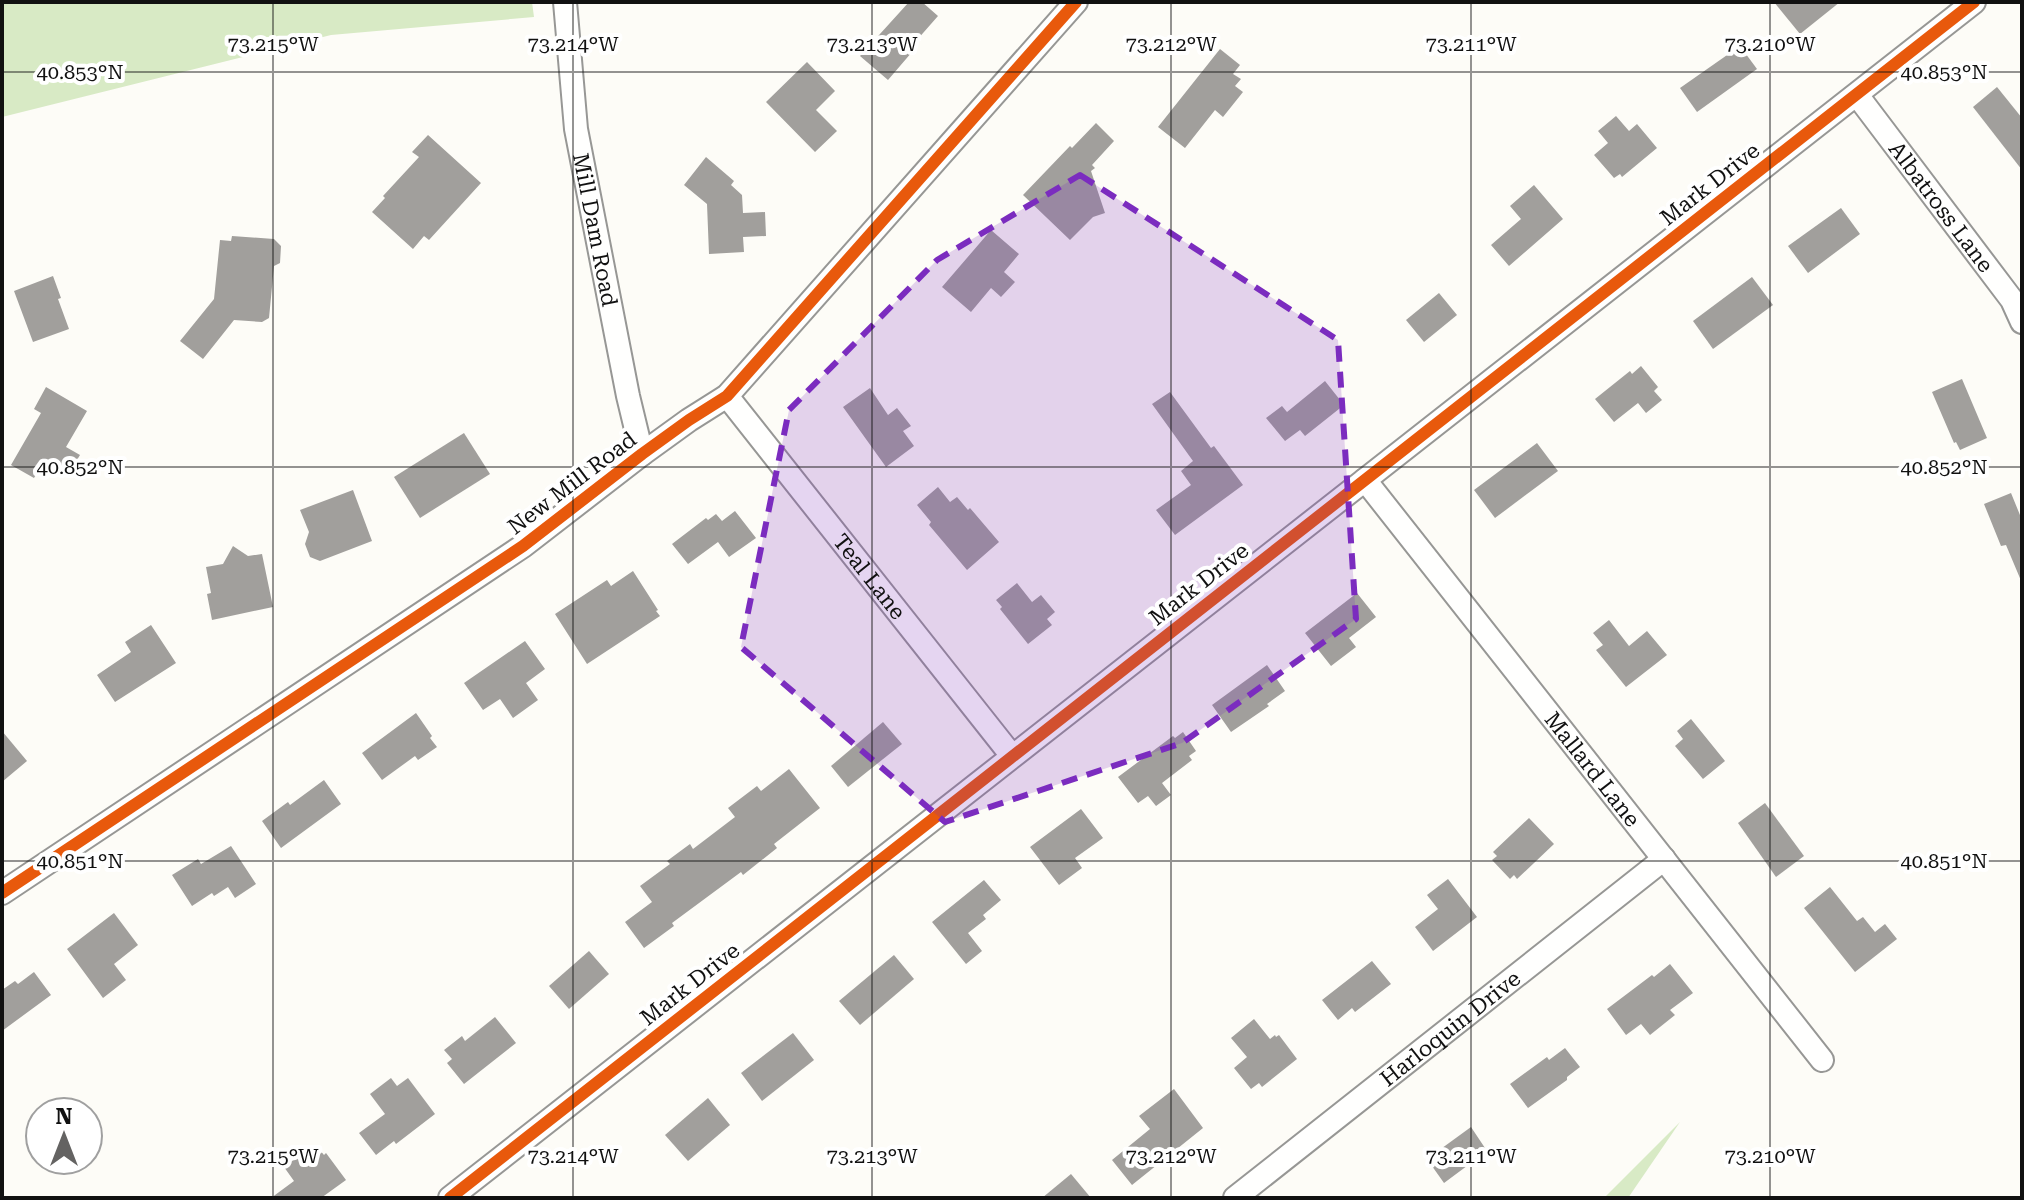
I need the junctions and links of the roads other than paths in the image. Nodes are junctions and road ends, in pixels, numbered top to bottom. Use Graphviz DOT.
graph roads {
  1 [pos="565,2"];
  2 [pos="1076,2"];
  3 [pos="1974,2"];
  4 [pos="1857,95"];
  5 [pos="2022,322"];
  6 [pos="727,396"];
  7 [pos="642,454"];
  8 [pos="1365,480"];
  9 [pos="1012,756"];
  10 [pos="1664,859"];
  11 [pos="2,893"];
  12 [pos="1822,1060"];
  13 [pos="450,1198"];
  14 [pos="1235,1198"];
  1 -- 7 [label="street, Mill Dam Road"];
  2 -- 6 [label="street, New Mill Road"];
  3 -- 4 [label="street, Mark Drive"];
  4 -- 5 [label="street, Albatross Lane"];
  4 -- 8 [label="street, Mark Drive"];
  6 -- 7 [label="street, New Mill Road"];
  6 -- 9 [label="street, Teal Lane"];
  7 -- 11 [label="street, New Mill Road"];
  8 -- 9 [label="street, Mark Drive"];
  8 -- 10 [label="street, Mallard Lane"];
  9 -- 13 [label="street, Mark Drive"];
  10 -- 12 [label="street, Mallard Lane"];
  10 -- 14 [label="street, Harloquin Drive"];
}
